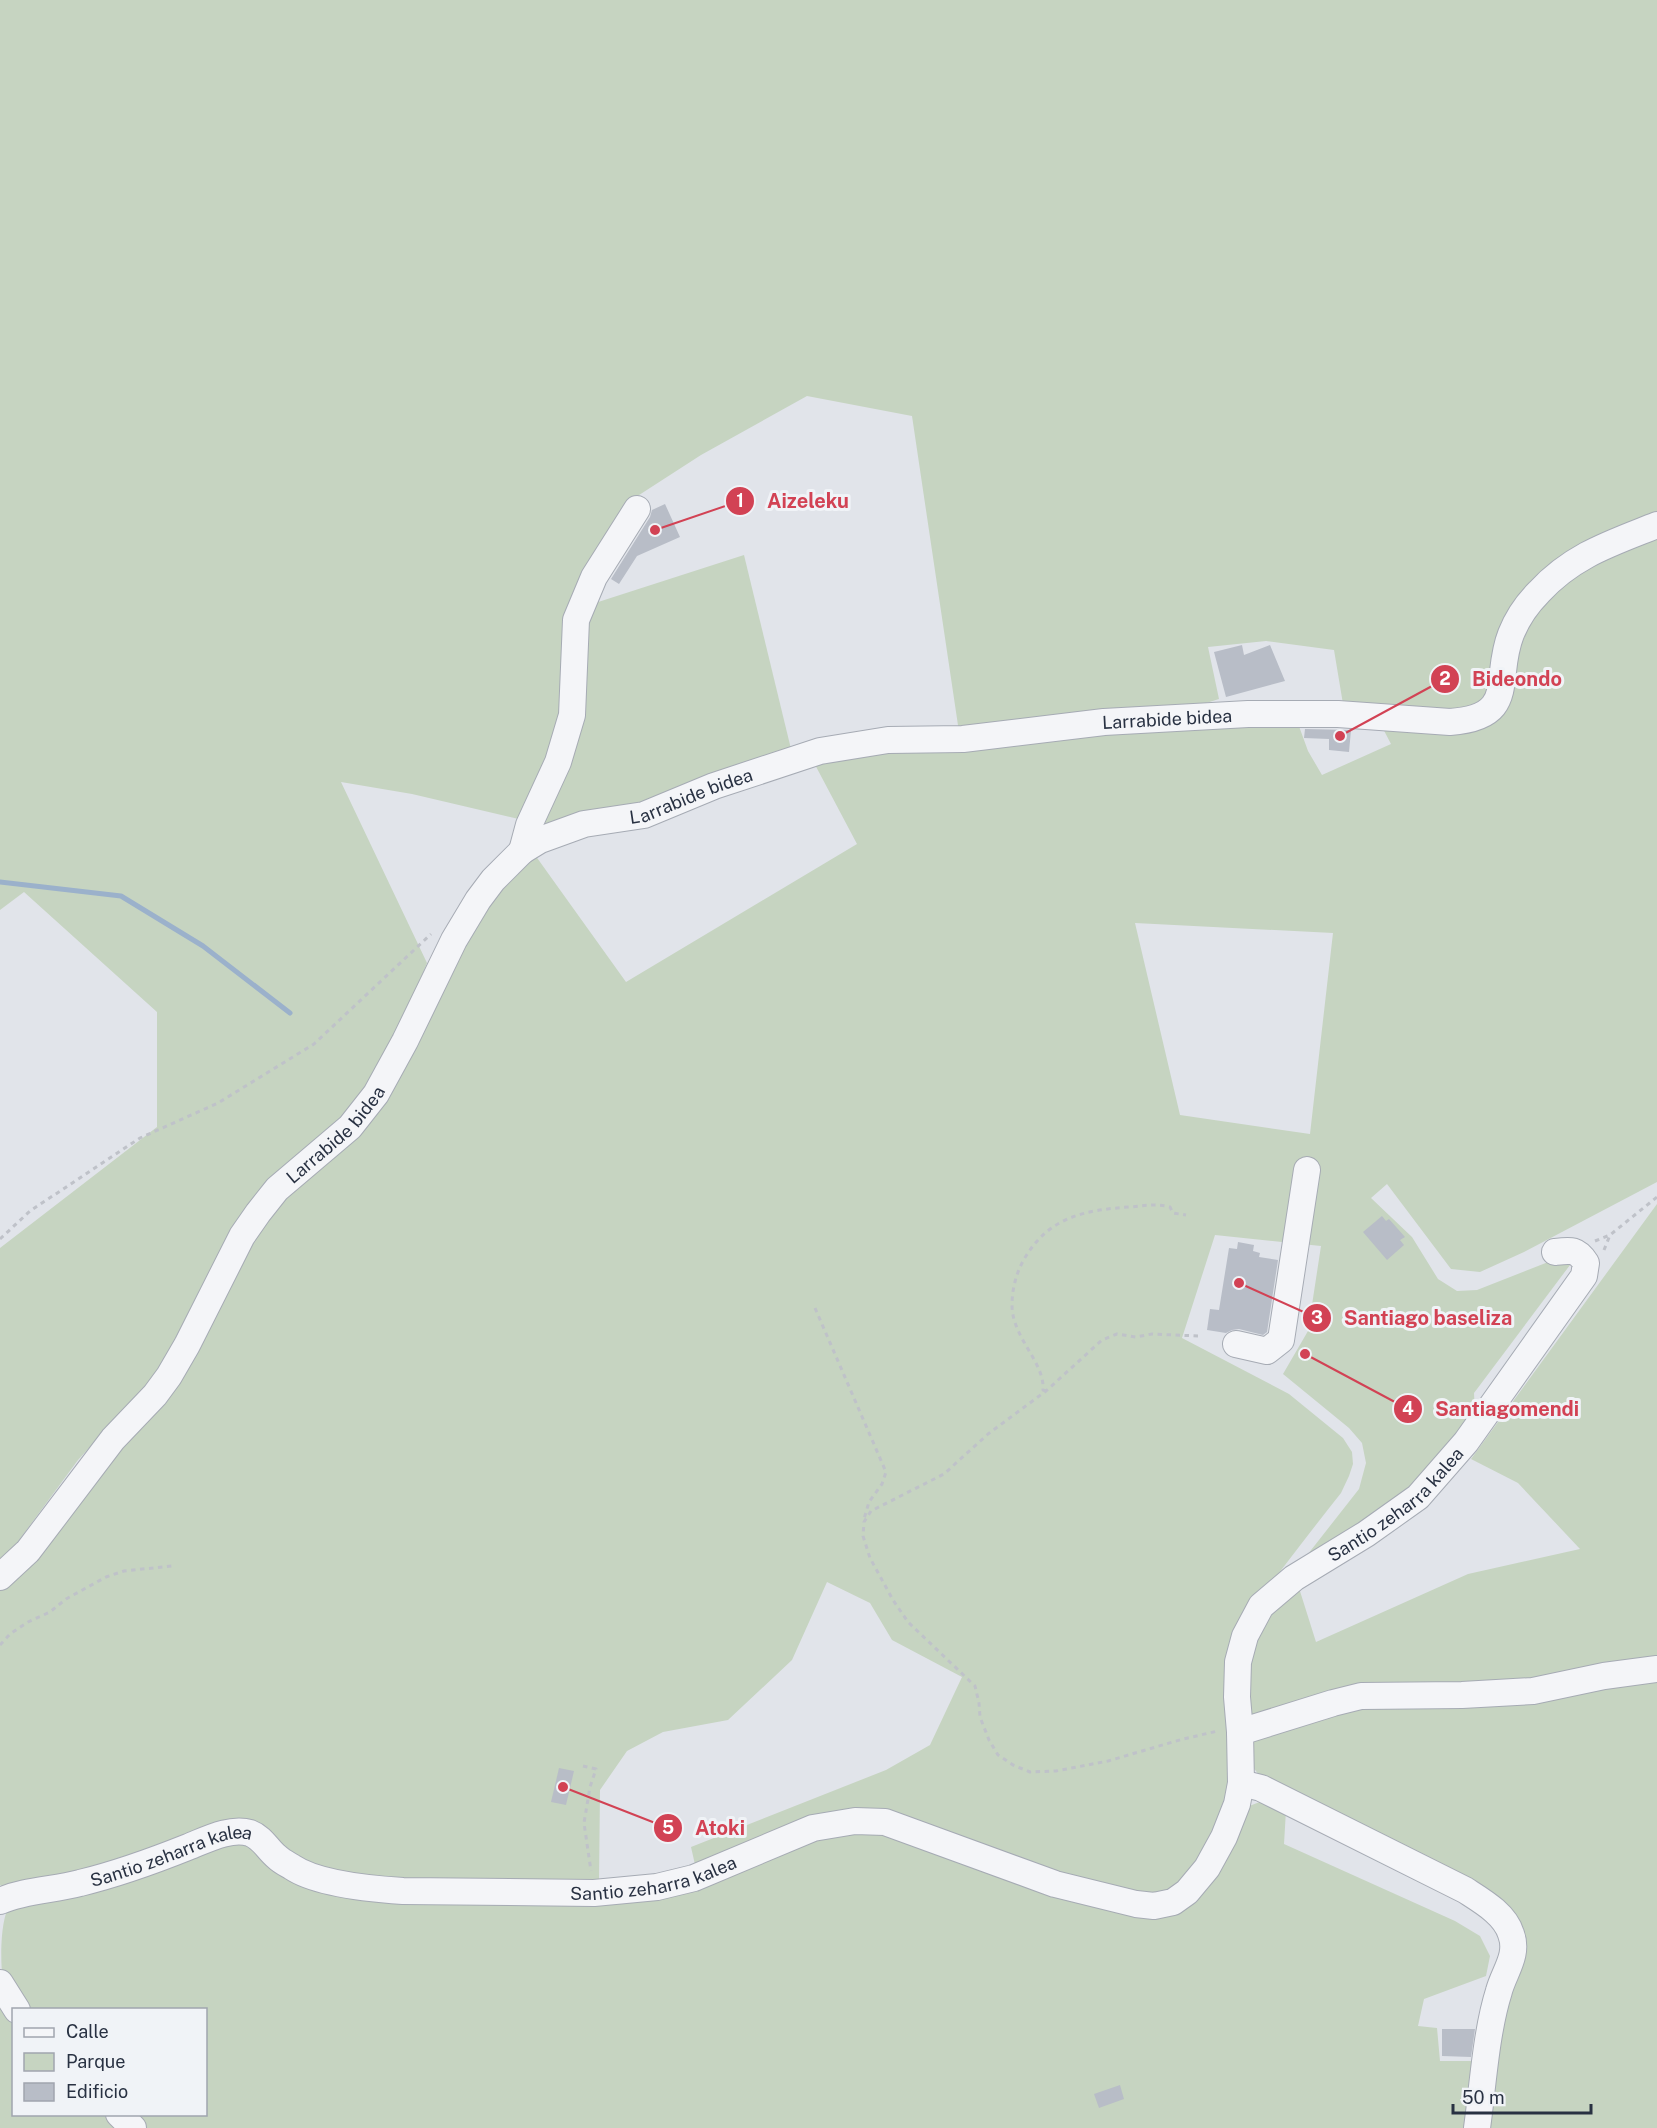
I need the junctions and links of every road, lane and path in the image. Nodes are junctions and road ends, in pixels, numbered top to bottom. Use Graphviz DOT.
graph roads {
  1 [pos="637,509"];
  2 [pos="1657,525"];
  3 [pos="522,851"];
  4 [pos="436,929"];
  5 [pos="1307,1170"];
  6 [pos="1657,1197"];
  7 [pos="1186,1215"];
  8 [pos="0,1239"];
  9 [pos="1555,1252"];
  10 [pos="1584,1276"];
  11 [pos="814,1308"];
  12 [pos="1198,1336"];
  13 [pos="1236,1344"];
  14 [pos="1046,1391"];
  15 [pos="864,1522"];
  16 [pos="172,1566"];
  17 [pos="0,1577"];
  18 [pos="0,1645"];
  19 [pos="1657,1669"];
  20 [pos="1240,1732"];
  21 [pos="583,1766"];
  22 [pos="1241,1783"];
  23 [pos="594,1893"];
  24 [pos="0,1901"];
  25 [pos="0,1983"];
  26 [pos="16,2008"];
  27 [pos="120,2116"];
  28 [pos="133,2128"];
  29 [pos="1477,2128"];
  1 -- 3 [label="street"];
  2 -- 3 [label="street, Larrabide bidea"];
  3 -- 17 [label="street, Larrabide bidea"];
  4 -- 8 [label="path"];
  5 -- 13 [label="street"];
  6 -- 10 [label="path"];
  7 -- 14 [label="path"];
  9 -- 10 [label="street"];
  10 -- 20 [label="street, Santio zeharra kalea"];
  11 -- 15 [label="path"];
  12 -- 14 [label="path"];
  14 -- 15 [label="path"];
  15 -- 20 [label="path"];
  16 -- 18 [label="path"];
  19 -- 20 [label="street"];
  20 -- 22 [label="street, Santio zeharra kalea"];
  21 -- 23 [label="path"];
  22 -- 23 [label="street, Santio zeharra kalea"];
  22 -- 29 [label="street"];
  23 -- 24 [label="street, Santio zeharra kalea"];
  25 -- 26 [label="street"];
  27 -- 28 [label="street"];
}
